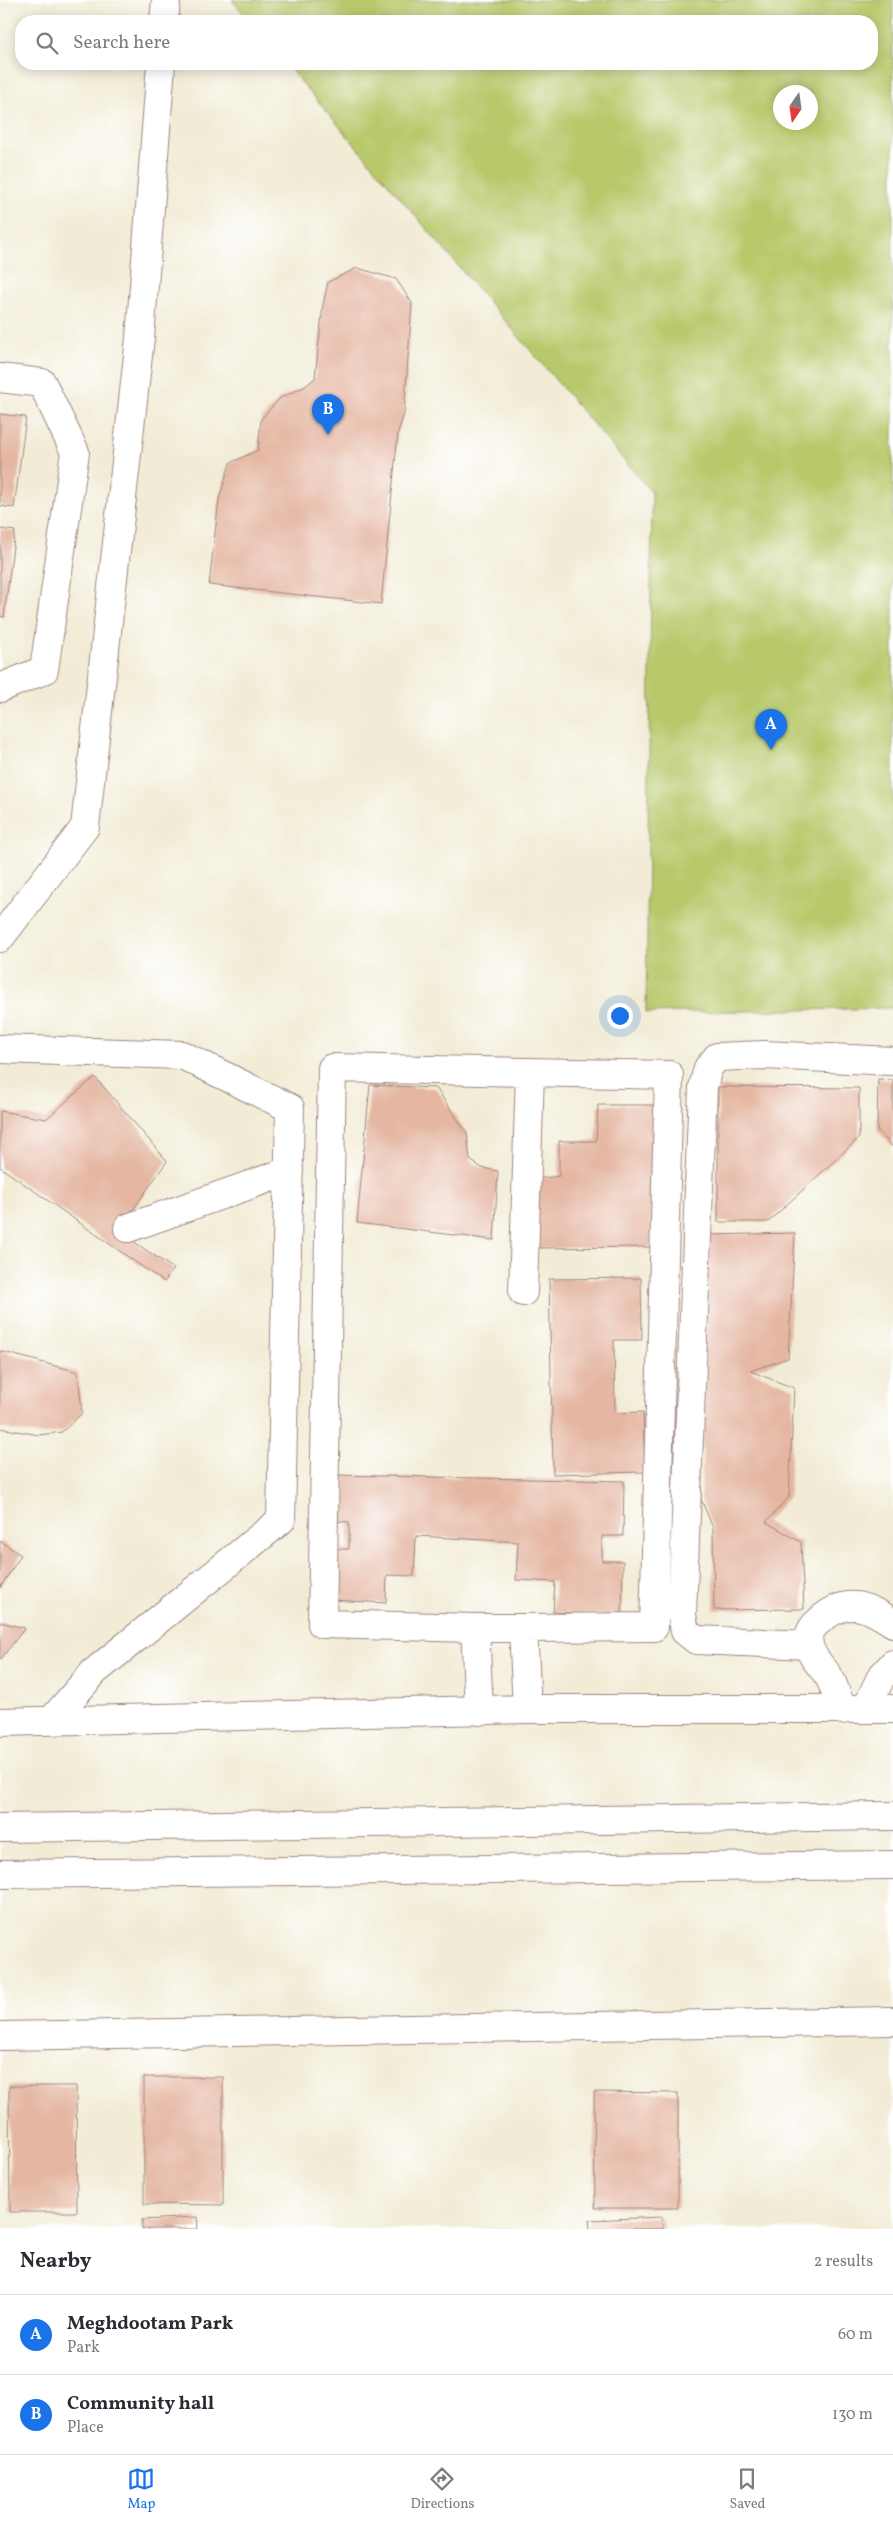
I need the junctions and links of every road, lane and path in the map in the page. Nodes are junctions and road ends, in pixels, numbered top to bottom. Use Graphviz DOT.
graph roads {
  1 [pos="166,0"];
  2 [pos="165,15"];
  3 [pos="161,70"];
  4 [pos="0,378"];
  5 [pos="0,688"];
  6 [pos="0,938"];
  7 [pos="0,1049"];
  8 [pos="893,1061"];
  9 [pos="530,1072"];
  10 [pos="289,1171"];
  11 [pos="128,1228"];
  12 [pos="522,1292"];
  13 [pos="893,1623"];
  14 [pos="476,1628"];
  15 [pos="523,1628"];
  16 [pos="808,1645"];
  17 [pos="893,1664"];
  18 [pos="527,1709"];
  19 [pos="479,1710"];
  20 [pos="867,1710"];
  21 [pos="52,1720"];
  22 [pos="0,1722"];
  23 [pos="893,1816"];
  24 [pos="0,1828"];
  25 [pos="893,1866"];
  26 [pos="0,1874"];
  27 [pos="893,2021"];
  28 [pos="0,2036"];
  1 -- 2 [label="street"];
  3 -- 6 [label="street"];
  4 -- 5 [label="street"];
  7 -- 10 [label="street"];
  8 -- 16 [label="street"];
  9 -- 12 [label="street"];
  9 -- 14 [label="street"];
  9 -- 15 [label="street"];
  10 -- 11 [label="street"];
  10 -- 21 [label="street"];
  13 -- 16 [label="street"];
  14 -- 15 [label="street"];
  14 -- 19 [label="street"];
  15 -- 18 [label="street"];
  16 -- 20 [label="street"];
  17 -- 20 [label="street"];
  18 -- 19 [label="street"];
  18 -- 20 [label="street"];
  19 -- 21 [label="street"];
  21 -- 22 [label="street"];
  23 -- 24 [label="street"];
  25 -- 26 [label="street"];
  27 -- 28 [label="street"];
}
